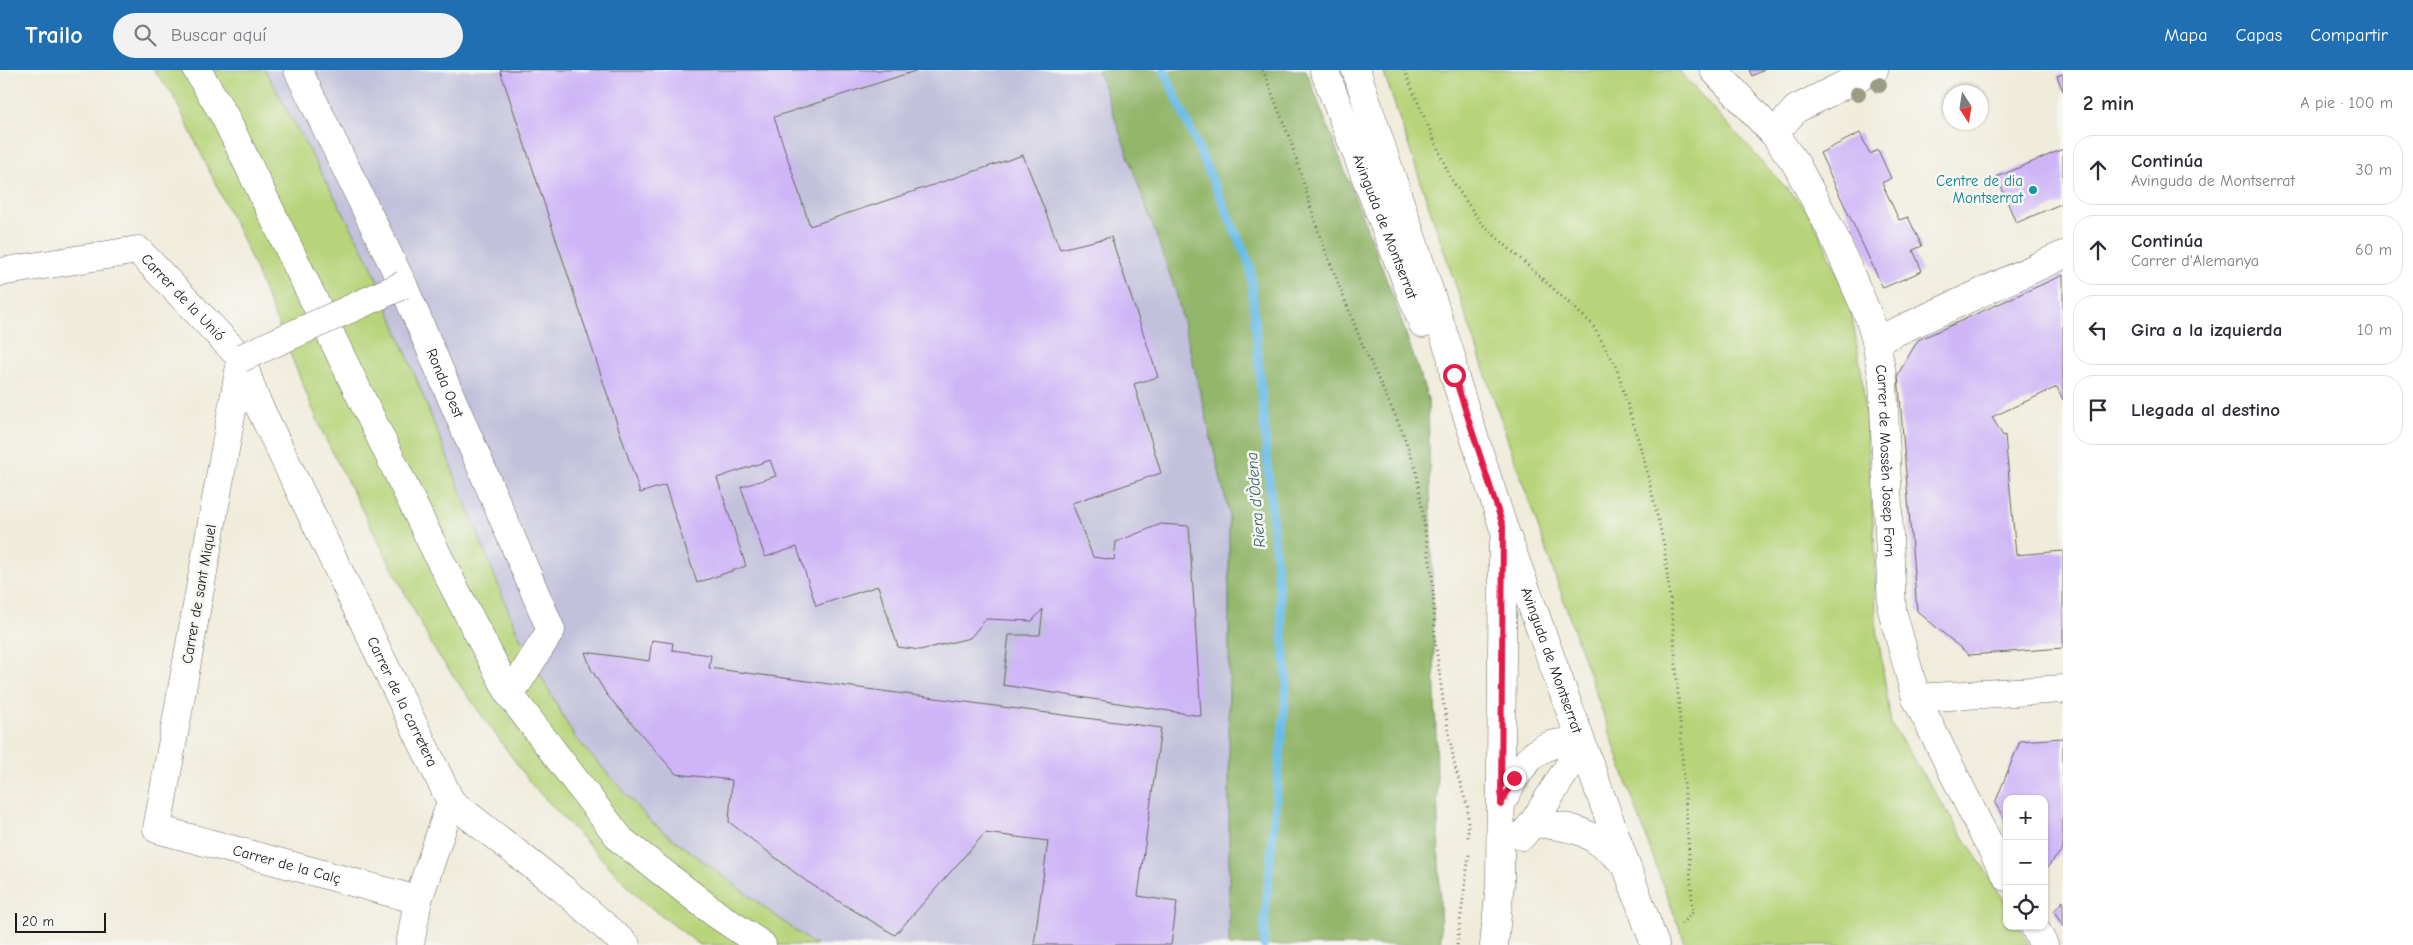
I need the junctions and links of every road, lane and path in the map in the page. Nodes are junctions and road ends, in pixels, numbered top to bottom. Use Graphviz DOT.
graph roads {
  1 [pos="197,70"];
  2 [pos="298,70"];
  3 [pos="1263,70"];
  4 [pos="1324,70"];
  5 [pos="1356,70"];
  6 [pos="1404,70"];
  7 [pos="1714,70"];
  8 [pos="1874,70"];
  9 [pos="1774,134"];
  10 [pos="2063,255"];
  11 [pos="0,272"];
  12 [pos="403,284"];
  13 [pos="1876,341"];
  14 [pos="241,358"];
  15 [pos="1454,375"];
  16 [pos="255,398"];
  17 [pos="1503,526"];
  18 [pos="2063,689"];
  19 [pos="510,695"];
  20 [pos="1916,698"];
  21 [pos="1582,745"];
  22 [pos="451,802"];
  23 [pos="1501,805"];
  24 [pos="1533,823"];
  25 [pos="157,829"];
  26 [pos="1624,863"];
  27 [pos="2003,870"];
  28 [pos="1500,884"];
  29 [pos="418,900"];
  30 [pos="2036,930"];
  31 [pos="1652,938"];
  32 [pos="410,945"];
  33 [pos="626,945"];
  34 [pos="762,945"];
  35 [pos="1457,945"];
  36 [pos="1494,945"];
  37 [pos="2044,945"];
  1 -- 19 [label="street"];
  2 -- 12 [label="street, Ronda Oest"];
  3 -- 35 [label="path"];
  4 -- 15 [label="street, Avinguda de Montserrat"];
  5 -- 15 [label="street, Avinguda de Montserrat"];
  6 -- 31 [label="path"];
  7 -- 9 [label="street, Carrer de Mossèn Josep Forn"];
  8 -- 9 [label="street"];
  9 -- 13 [label="street, Carrer de Mossèn Josep Forn"];
  10 -- 13 [label="street"];
  11 -- 14 [label="street, Carrer de la Unió"];
  12 -- 14 [label="street, bridge"];
  12 -- 19 [label="street, Ronda Oest"];
  13 -- 20 [label="street, Carrer de Mossèn Josep Forn"];
  14 -- 16 [label="street, Carrer de la Unió"];
  14 -- 25 [label="street, Carrer de sant Miquel"];
  15 -- 17 [label="street, Avinguda de Montserrat"];
  16 -- 22 [label="street, Carrer de la carretera"];
  17 -- 21 [label="street, Avinguda de Montserrat"];
  17 -- 23 [label="street"];
  18 -- 20 [label="street"];
  19 -- 34 [label="street"];
  20 -- 27 [label="street, Carrer de Mossèn Josep Forn"];
  21 -- 23 [label="street"];
  21 -- 24 [label="street"];
  21 -- 26 [label="street, Avinguda de Montserrat"];
  22 -- 29 [label="street"];
  22 -- 33 [label="street, Carrer de la carretera"];
  23 -- 28 [label="street"];
  24 -- 26 [label="street"];
  24 -- 28 [label="street"];
  25 -- 29 [label="street, Carrer de la Calç"];
  26 -- 31 [label="street, Avinguda de Montserrat"];
  28 -- 36 [label="street"];
  29 -- 32 [label="street"];
  30 -- 37 [label="street"];
}
